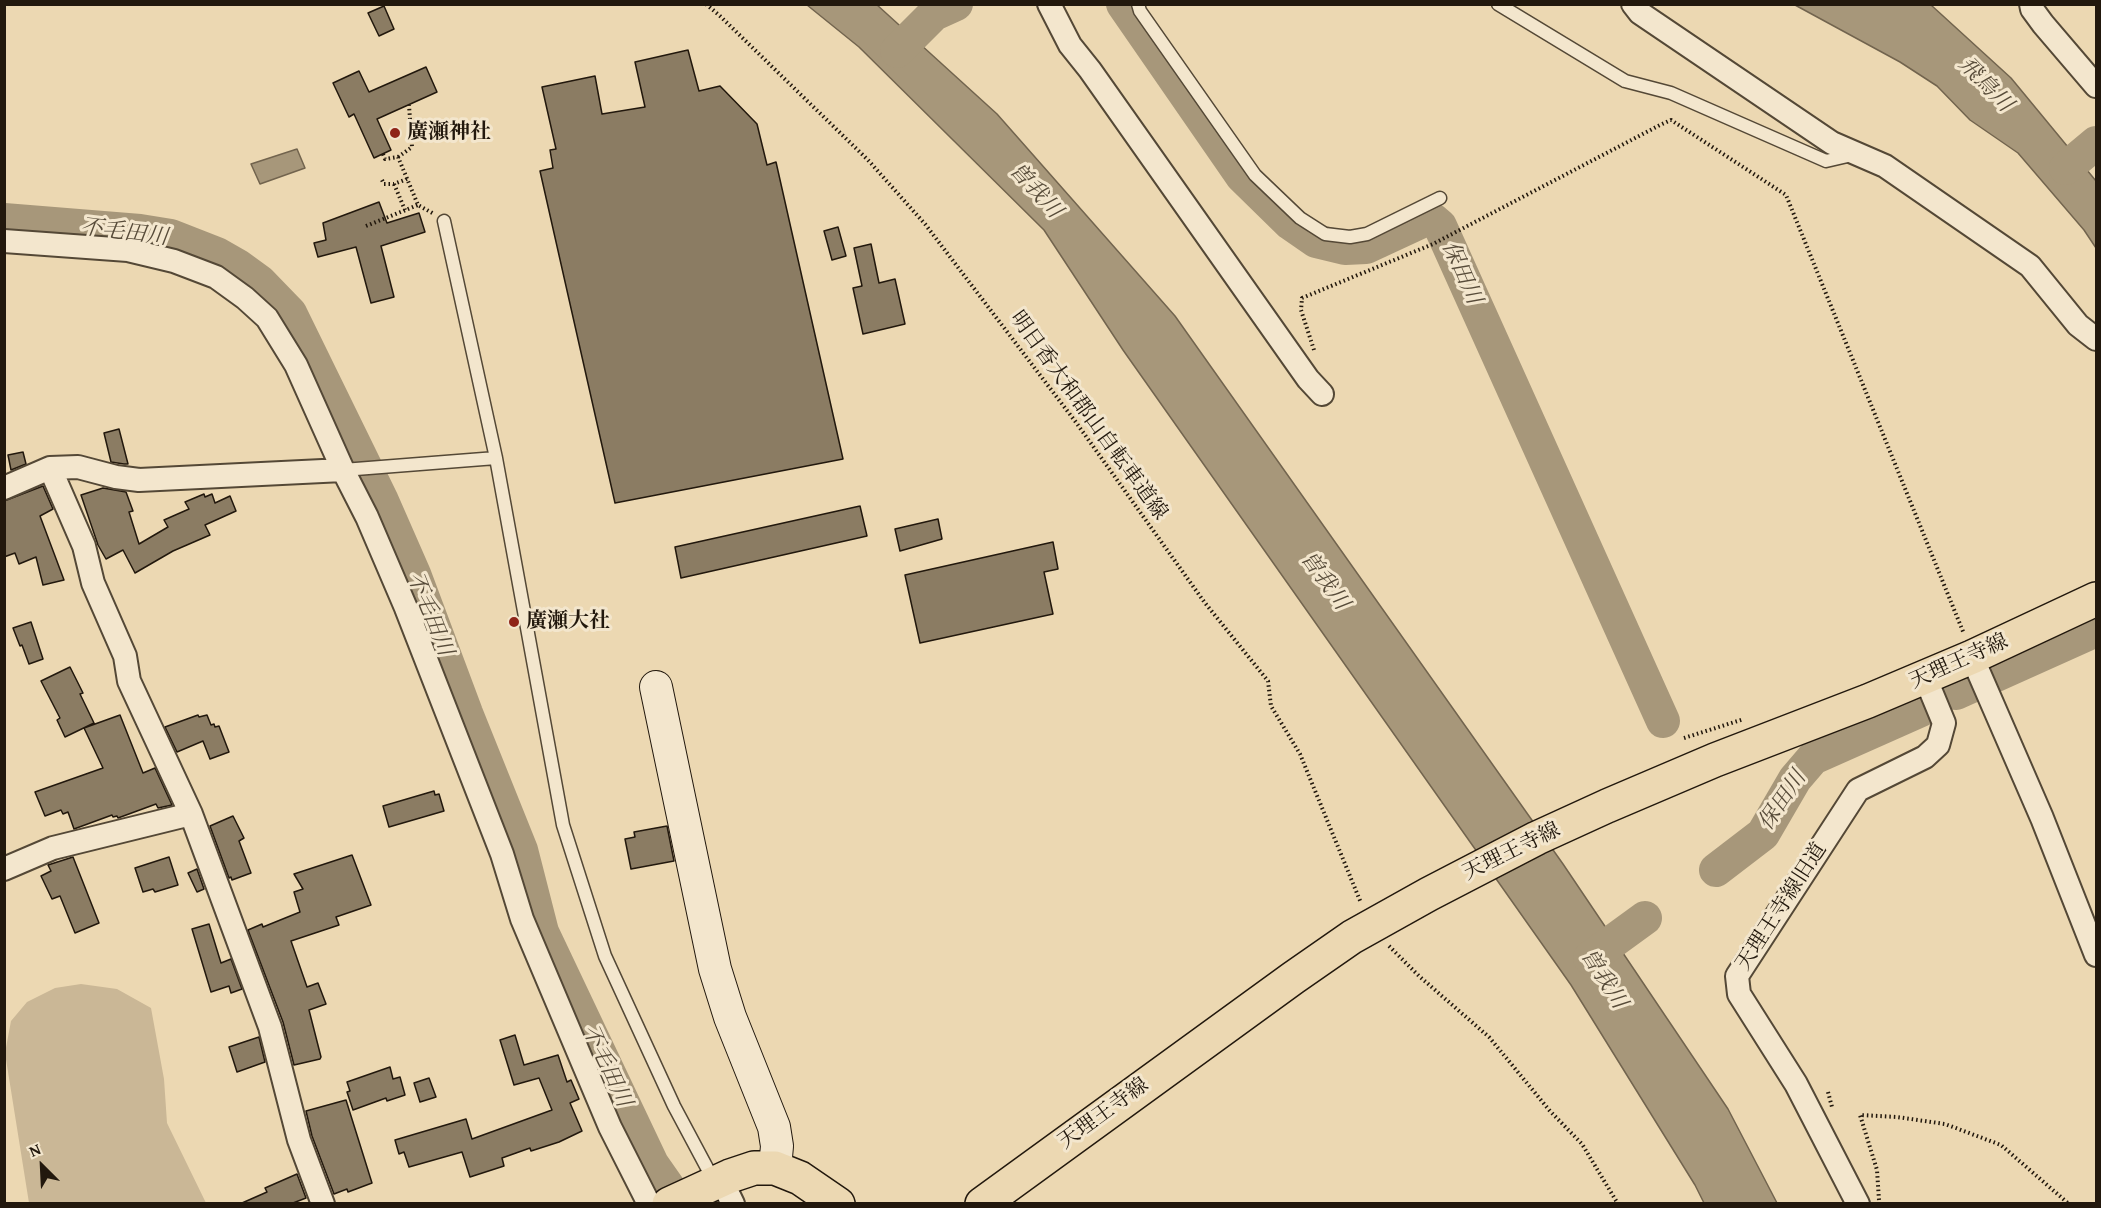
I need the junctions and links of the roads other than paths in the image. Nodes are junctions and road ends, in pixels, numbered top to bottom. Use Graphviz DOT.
graph roads {
  1 [pos="1050,4"];
  2 [pos="1138,4"];
  3 [pos="1498,4"];
  4 [pos="1633,4"];
  5 [pos="2031,4"];
  6 [pos="2097,86"];
  7 [pos="1856,154"];
  8 [pos="1440,198"];
  9 [pos="444,221"];
  10 [pos="4,241"];
  11 [pos="2097,339"];
  12 [pos="1322,394"];
  13 [pos="496,458"];
  14 [pos="50,468"];
  15 [pos="343,470"];
  16 [pos="4,488"];
  17 [pos="2097,599"];
  18 [pos="1972,657"];
  19 [pos="1925,677"];
  20 [pos="656,687"];
  21 [pos="191,814"];
  22 [pos="4,869"];
  23 [pos="2097,955"];
  24 [pos="776,1168"];
  25 [pos="705,1192"];
  26 [pos="323,1203"];
  27 [pos="649,1203"];
  28 [pos="838,1203"];
  29 [pos="982,1203"];
  30 [pos="1858,1203"];
  1 -- 12 [label="street"];
  2 -- 8 [label="lane"];
  3 -- 7 [label="lane"];
  4 -- 7 [label="street"];
  5 -- 6 [label="street"];
  7 -- 11 [label="street"];
  9 -- 13 [label="lane"];
  10 -- 15 [label="street"];
  13 -- 15 [label="lane"];
  13 -- 25 [label="lane"];
  14 -- 15 [label="street"];
  14 -- 16 [label="street"];
  14 -- 21 [label="street"];
  15 -- 27 [label="street"];
  17 -- 18 [label="main road, 天理王寺線"];
  18 -- 19 [label="main road, 天理王寺線"];
  18 -- 23 [label="street"];
  19 -- 29 [label="main road, 天理王寺線"];
  19 -- 30 [label="street, 天理王寺線旧道"];
  20 -- 24 [label="street"];
  21 -- 22 [label="street"];
  21 -- 26 [label="street"];
  24 -- 25 [label="main road"];
  24 -- 28 [label="main road"];
}
